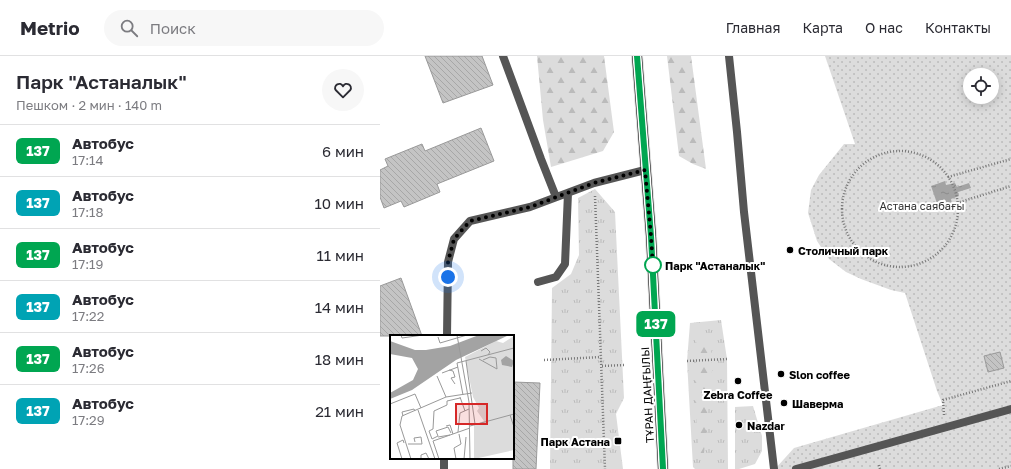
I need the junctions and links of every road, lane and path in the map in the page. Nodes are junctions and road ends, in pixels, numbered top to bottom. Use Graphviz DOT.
graph roads {
  1 [pos="503,56"];
  2 [pos="637,56"];
  3 [pos="729,56"];
  4 [pos="1011,159"];
  5 [pos="645,170"];
  6 [pos="948,177"];
  7 [pos="1011,186"];
  8 [pos="595,189"];
  9 [pos="568,193"];
  10 [pos="556,197"];
  11 [pos="957,203"];
  12 [pos="538,282"];
  13 [pos="447,335"];
  14 [pos="602,357"];
  15 [pos="544,360"];
  16 [pos="727,360"];
  17 [pos="687,361"];
  18 [pos="624,364"];
  19 [pos="602,366"];
  20 [pos="1011,381"];
  21 [pos="1011,409"];
  22 [pos="944,416"];
  23 [pos="878,466"];
  24 [pos="1011,466"];
  25 [pos="606,469"];
  26 [pos="663,469"];
  27 [pos="774,469"];
  28 [pos="796,469"];
  29 [pos="880,469"];
  30 [pos="999,469"];
  1 -- 10 [label="street"];
  2 -- 5 [label="main road, ТҰРАН ДАҢҒЫЛЫ"];
  3 -- 27 [label="street"];
  4 -- 6 [label="path"];
  5 -- 9 [label="street"];
  5 -- 26 [label="main road, ТҰРАН ДАҢҒЫЛЫ"];
  6 -- 11 [label="path"];
  6 -- 11 [label="path"];
  7 -- 11 [label="path"];
  8 -- 14 [label="path"];
  9 -- 10 [label="street"];
  9 -- 12 [label="street"];
  10 -- 13 [label="street"];
  14 -- 15 [label="path"];
  14 -- 19 [label="path"];
  16 -- 17 [label="path"];
  18 -- 19 [label="path"];
  19 -- 25 [label="path"];
  20 -- 22 [label="path"];
  21 -- 28 [label="street"];
  23 -- 29 [label="path"];
  24 -- 30 [label="path"];
}
